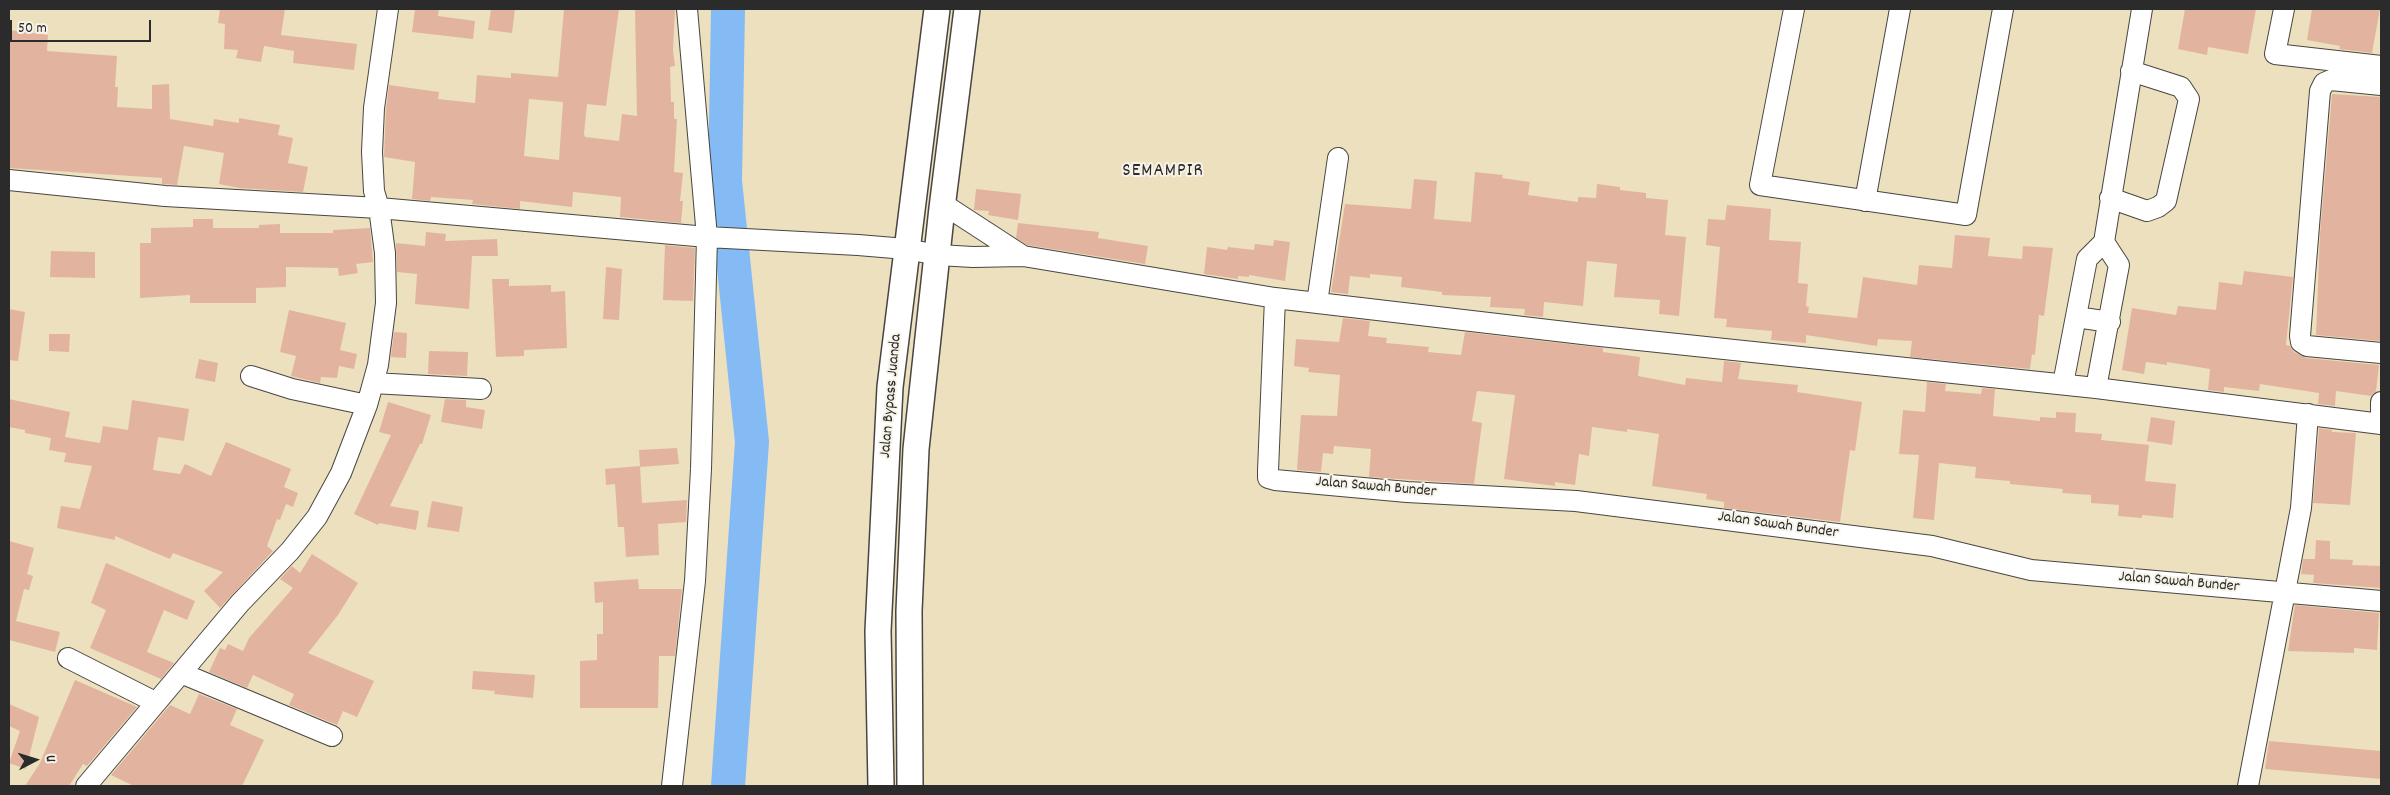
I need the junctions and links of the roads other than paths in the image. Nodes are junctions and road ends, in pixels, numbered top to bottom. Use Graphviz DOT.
graph roads {
  1 [pos="388,9"];
  2 [pos="687,9"];
  3 [pos="937,9"];
  4 [pos="968,9"];
  5 [pos="1794,9"];
  6 [pos="1900,9"];
  7 [pos="2003,9"];
  8 [pos="2142,9"];
  9 [pos="2284,9"];
  10 [pos="2381,66"];
  11 [pos="2131,71"];
  12 [pos="2381,85"];
  13 [pos="1338,158"];
  14 [pos="9,180"];
  15 [pos="2110,198"];
  16 [pos="1865,201"];
  17 [pos="943,204"];
  18 [pos="379,208"];
  19 [pos="711,237"];
  20 [pos="2104,242"];
  21 [pos="906,249"];
  22 [pos="938,255"];
  23 [pos="1023,256"];
  24 [pos="1275,298"];
  25 [pos="1317,303"];
  26 [pos="2076,317"];
  27 [pos="2110,322"];
  28 [pos="2381,353"];
  29 [pos="251,376"];
  30 [pos="373,384"];
  31 [pos="2063,384"];
  32 [pos="2096,388"];
  33 [pos="481,389"];
  34 [pos="2381,402"];
  35 [pos="367,405"];
  36 [pos="2308,414"];
  37 [pos="2381,424"];
  38 [pos="2286,593"];
  39 [pos="2381,601"];
  40 [pos="68,658"];
  41 [pos="181,673"];
  42 [pos="155,702"];
  43 [pos="911,724"];
  44 [pos="880,728"];
  45 [pos="332,736"];
  46 [pos="86,786"];
  47 [pos="672,786"];
  48 [pos="881,786"];
  49 [pos="910,786"];
  50 [pos="2248,786"];
  1 -- 18 [label="street"];
  2 -- 19 [label="street"];
  3 -- 21 [label="main road, Jalan Bypass Juanda"];
  4 -- 17 [label="main road, Jalan Bypass Juanda"];
  5 -- 16 [label="street"];
  6 -- 16 [label="street"];
  7 -- 16 [label="street"];
  8 -- 11 [label="street"];
  9 -- 10 [label="street"];
  11 -- 15 [label="street"];
  11 -- 15 [label="street"];
  12 -- 28 [label="street"];
  13 -- 25 [label="street"];
  14 -- 18 [label="street"];
  15 -- 20 [label="street"];
  17 -- 22 [label="main road, Jalan Bypass Juanda"];
  17 -- 23 [label="street"];
  18 -- 19 [label="street"];
  18 -- 30 [label="street"];
  19 -- 21 [label="street"];
  19 -- 47 [label="street"];
  20 -- 26 [label="street"];
  20 -- 27 [label="street"];
  21 -- 22 [label="street"];
  21 -- 44 [label="main road, Jalan Bypass Juanda"];
  22 -- 23 [label="street"];
  22 -- 43 [label="main road, Jalan Bypass Juanda"];
  23 -- 24 [label="street"];
  24 -- 25 [label="street"];
  24 -- 38 [label="street, Jalan Sawah Bunder"];
  25 -- 31 [label="street"];
  26 -- 27 [label="street"];
  26 -- 31 [label="street"];
  27 -- 32 [label="street"];
  29 -- 35 [label="street"];
  30 -- 33 [label="street"];
  30 -- 35 [label="street"];
  31 -- 32 [label="street"];
  32 -- 36 [label="street"];
  34 -- 37 [label="street"];
  35 -- 41 [label="street"];
  36 -- 37 [label="street"];
  36 -- 38 [label="street"];
  38 -- 39 [label="street, Jalan Sawah Bunder"];
  38 -- 50 [label="street"];
  40 -- 42 [label="street"];
  41 -- 42 [label="street"];
  41 -- 45 [label="street"];
  42 -- 46 [label="street"];
  43 -- 44 [label="main road"];
  43 -- 49 [label="main road, Jalan Bypass Juanda"];
  44 -- 48 [label="main road, Jalan Bypass Juanda"];
}
